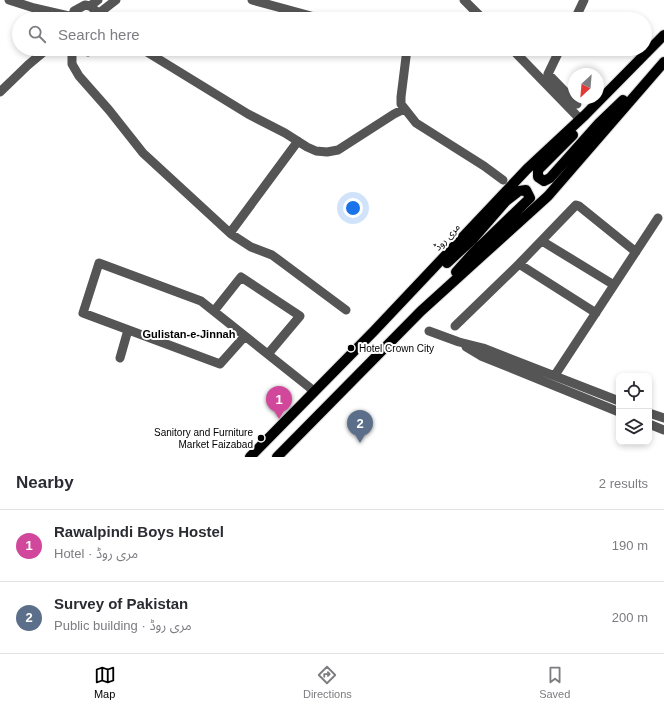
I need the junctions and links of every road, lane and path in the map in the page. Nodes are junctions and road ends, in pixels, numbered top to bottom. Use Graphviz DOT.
graph roads {
  1 [pos="9,0"];
  2 [pos="98,0"];
  3 [pos="116,0"];
  4 [pos="252,0"];
  5 [pos="464,0"];
  6 [pos="584,0"];
  7 [pos="90,6"];
  8 [pos="50,12"];
  9 [pos="74,12"];
  10 [pos="94,12"];
  11 [pos="101,12"];
  12 [pos="296,12"];
  13 [pos="476,12"];
  14 [pos="578,12"];
  15 [pos="664,35"];
  16 [pos="652,48"];
  17 [pos="39,56"];
  18 [pos="72,56"];
  19 [pos="153,56"];
  20 [pos="406,56"];
  21 [pos="519,56"];
  22 [pos="557,56"];
  23 [pos="644,56"];
  24 [pos="645,56"];
  25 [pos="662,63"];
  26 [pos="0,92"];
  27 [pos="568,95"];
  28 [pos="404,109"];
  29 [pos="580,120"];
  30 [pos="298,141"];
  31 [pos="503,180"];
  32 [pos="658,218"];
  33 [pos="230,233"];
  34 [pos="542,241"];
  35 [pos="636,252"];
  36 [pos="519,264"];
  37 [pos="614,285"];
  38 [pos="346,310"];
  39 [pos="421,311"];
  40 [pos="214,312"];
  41 [pos="596,314"];
  42 [pos="455,326"];
  43 [pos="128,330"];
  44 [pos="374,331"];
  45 [pos="429,331"];
  46 [pos="245,336"];
  47 [pos="459,342"];
  48 [pos="268,354"];
  49 [pos="120,358"];
  50 [pos="555,375"];
  51 [pos="314,392"];
  52 [pos="616,400"];
  53 [pos="616,411"];
  54 [pos="652,414"];
  55 [pos="664,418"];
  56 [pos="652,425"];
  57 [pos="664,430"];
  58 [pos="250,457"];
  59 [pos="277,457"];
  1 -- 8 [label="street"];
  2 -- 7 [label="street"];
  3 -- 11 [label="street"];
  4 -- 12 [label="street"];
  5 -- 13 [label="street"];
  6 -- 14 [label="street"];
  7 -- 9 [label="street"];
  7 -- 10 [label="street"];
  15 -- 16 [label="main road, مری روڈ"];
  17 -- 26 [label="street"];
  18 -- 33 [label="street"];
  19 -- 30 [label="street"];
  20 -- 28 [label="street"];
  21 -- 29 [label="street"];
  22 -- 27 [label="street"];
  23 -- 29 [label="main road, مری روڈ"];
  24 -- 25 [label="main road"];
  25 -- 39 [label="main road"];
  28 -- 30 [label="street"];
  28 -- 31 [label="street"];
  29 -- 44 [label="main road, مری روڈ"];
  30 -- 33 [label="street"];
  32 -- 35 [label="street"];
  33 -- 38 [label="street"];
  34 -- 35 [label="street"];
  34 -- 36 [label="street"];
  34 -- 37 [label="street"];
  35 -- 37 [label="street"];
  36 -- 41 [label="street"];
  36 -- 42 [label="street"];
  37 -- 41 [label="street"];
  39 -- 44 [label="main road"];
  39 -- 59 [label="main road"];
  40 -- 43 [label="street"];
  40 -- 46 [label="street"];
  40 -- 48 [label="street"];
  41 -- 50 [label="street"];
  43 -- 46 [label="street"];
  43 -- 49 [label="street"];
  44 -- 51 [label="main road, مری روڈ"];
  45 -- 47 [label="street"];
  46 -- 48 [label="street"];
  47 -- 50 [label="street"];
  47 -- 53 [label="street"];
  48 -- 51 [label="street"];
  50 -- 52 [label="street"];
  51 -- 58 [label="main road, مری روڈ"];
  54 -- 55 [label="street"];
  56 -- 57 [label="street"];
}
